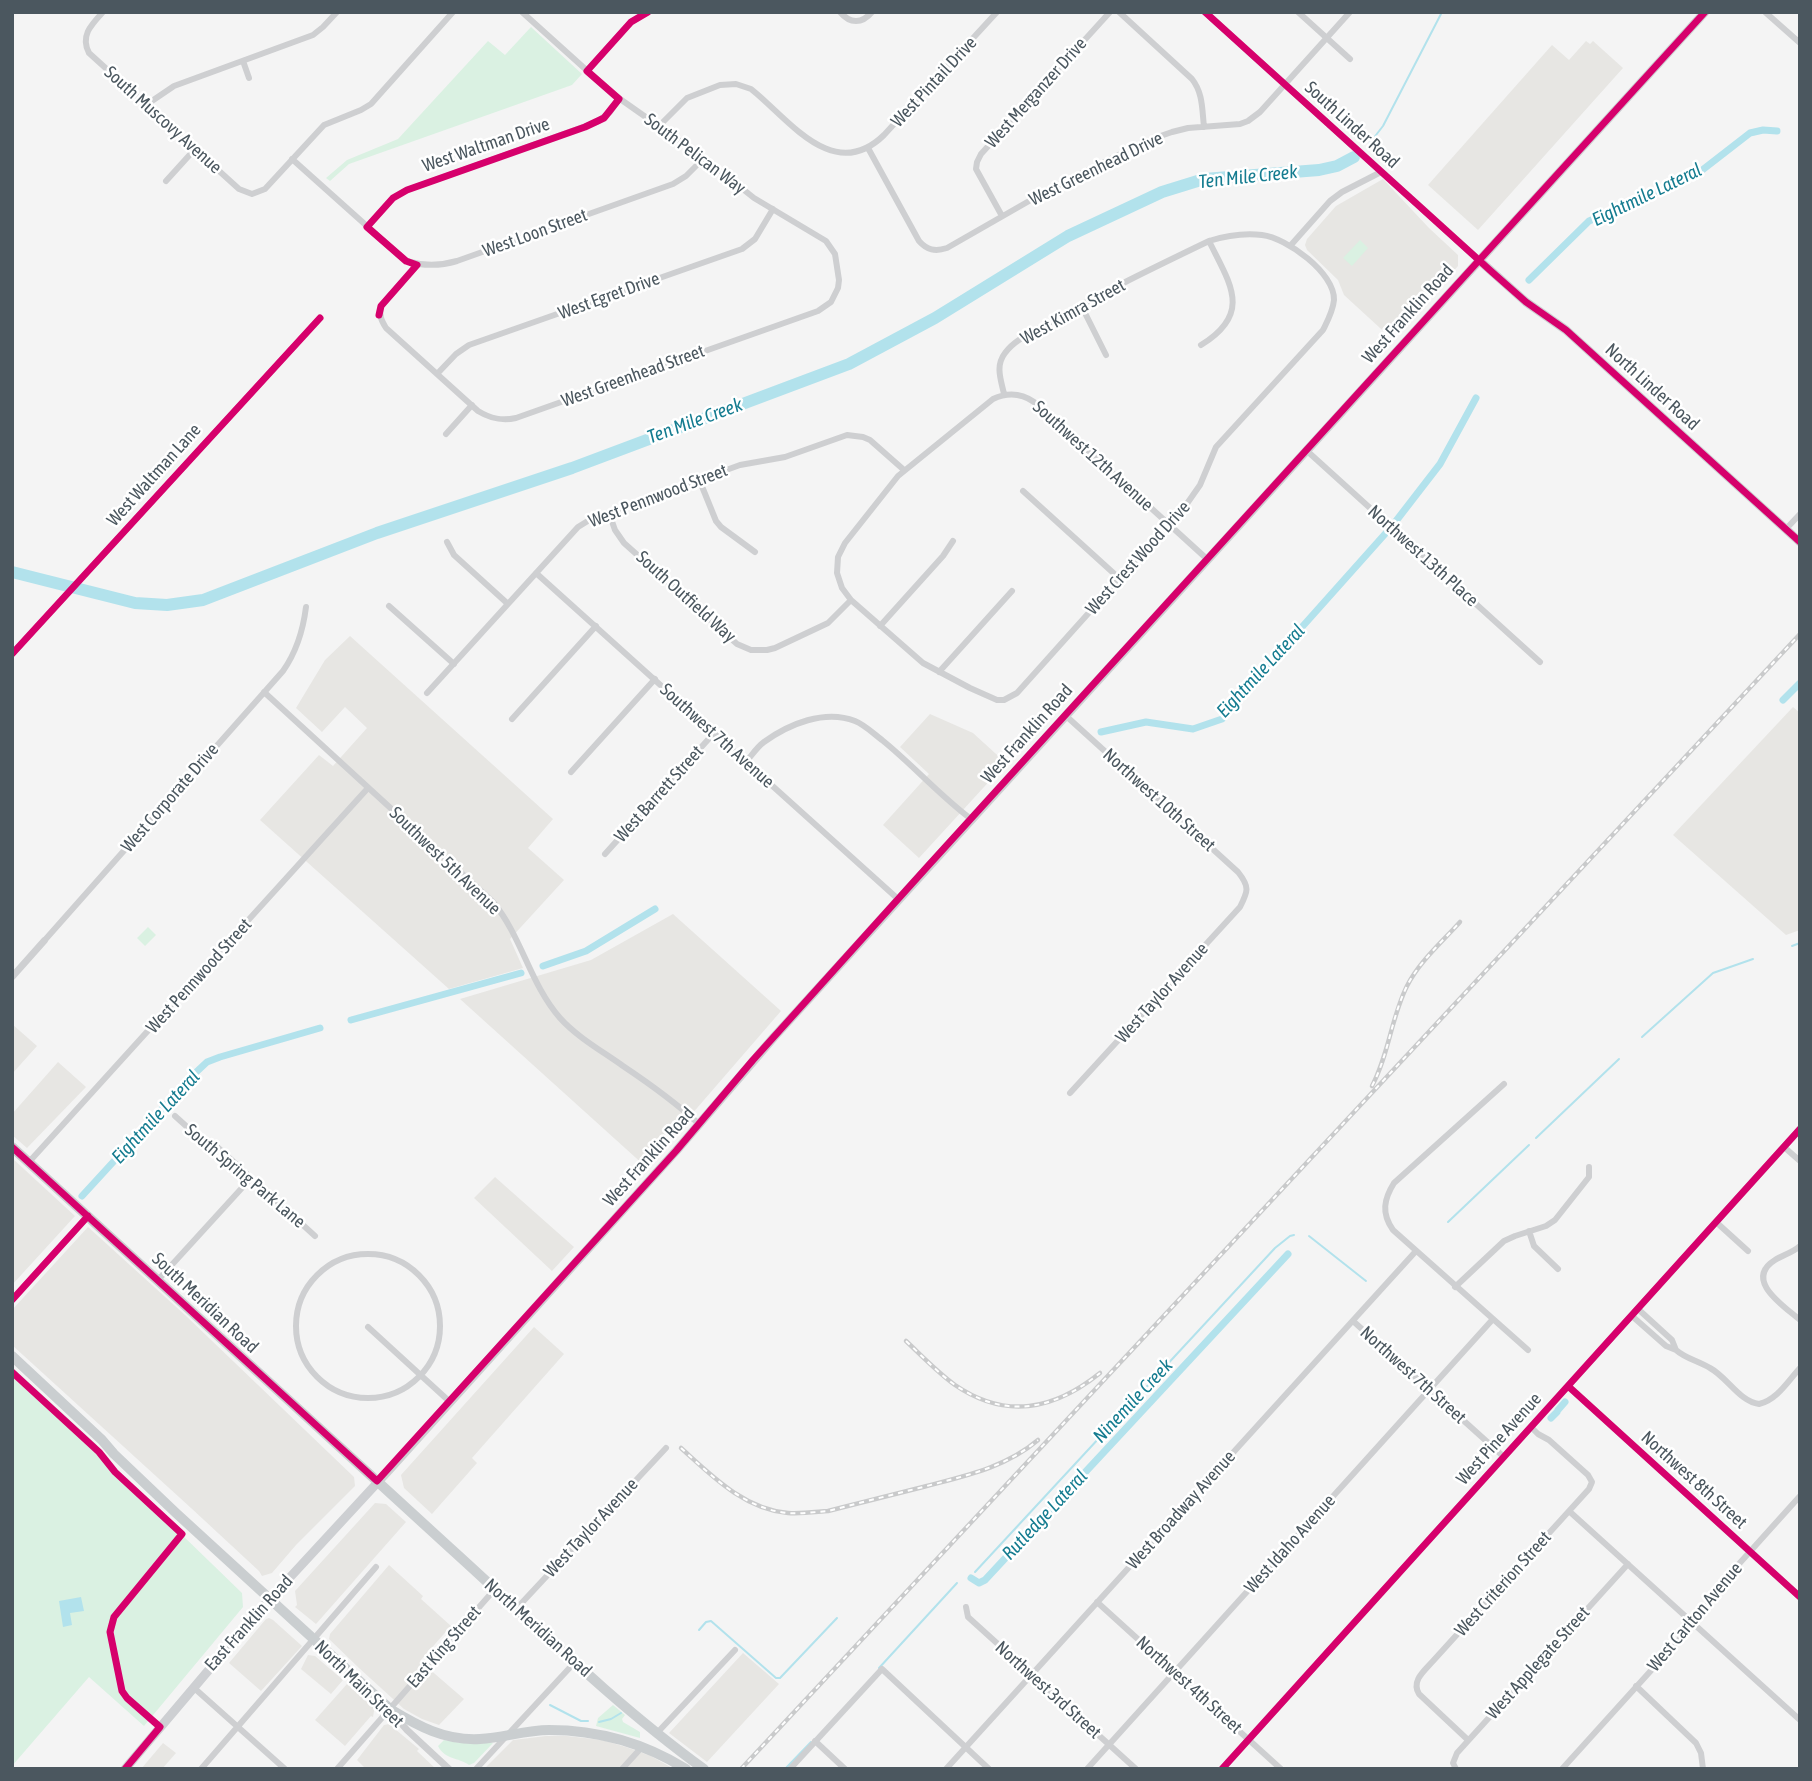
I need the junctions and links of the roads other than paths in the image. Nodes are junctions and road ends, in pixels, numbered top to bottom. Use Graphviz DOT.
graph roads {
  1 [pos="103,12"];
  2 [pos="337,12"];
  3 [pos="453,12"];
  4 [pos="522,12"];
  5 [pos="649,12"];
  6 [pos="840,12"];
  7 [pos="872,12"];
  8 [pos="997,12"];
  9 [pos="1110,12"];
  10 [pos="1119,12"];
  11 [pos="1205,12"];
  12 [pos="1298,12"];
  13 [pos="1350,12"];
  14 [pos="1704,12"];
  15 [pos="1765,12"];
  16 [pos="1327,38"];
  17 [pos="1800,43"];
  18 [pos="1350,59"];
  19 [pos="243,61"];
  20 [pos="587,71"];
  21 [pos="249,78"];
  22 [pos="1285,85"];
  23 [pos="619,99"];
  24 [pos="146,105"];
  25 [pos="659,126"];
  26 [pos="1204,127"];
  27 [pos="868,148"];
  28 [pos="195,149"];
  29 [pos="704,158"];
  30 [pos="292,159"];
  31 [pos="1381,172"];
  32 [pos="166,181"];
  33 [pos="773,209"];
  34 [pos="1002,216"];
  35 [pos="367,227"];
  36 [pos="1209,241"];
  37 [pos="1292,245"];
  38 [pos="1479,260"];
  39 [pos="417,265"];
  40 [pos="831,302"];
  41 [pos="1081,305"];
  42 [pos="320,318"];
  43 [pos="1200,345"];
  44 [pos="1106,355"];
  45 [pos="437,374"];
  46 [pos="1004,394"];
  47 [pos="471,405"];
  48 [pos="446,434"];
  49 [pos="1306,450"];
  50 [pos="904,470"];
  51 [pos="699,480"];
  52 [pos="1023,491"];
  53 [pos="608,513"];
  54 [pos="1800,514"];
  55 [pos="1168,524"];
  56 [pos="1786,529"];
  57 [pos="953,541"];
  58 [pos="447,542"];
  59 [pos="1800,542"];
  60 [pos="755,552"];
  61 [pos="1207,559"];
  62 [pos="536,573"];
  63 [pos="1120,579"];
  64 [pos="1012,591"];
  65 [pos="852,600"];
  66 [pos="508,604"];
  67 [pos="389,606"];
  68 [pos="306,607"];
  69 [pos="596,626"];
  70 [pos="880,626"];
  71 [pos="12,654"];
  72 [pos="1540,662"];
  73 [pos="454,664"];
  74 [pos="939,672"];
  75 [pos="655,679"];
  76 [pos="264,692"];
  77 [pos="427,694"];
  78 [pos="1065,715"];
  79 [pos="512,719"];
  80 [pos="714,733"];
  81 [pos="746,762"];
  82 [pos="571,772"];
  83 [pos="368,788"];
  84 [pos="971,819"];
  85 [pos="605,854"];
  86 [pos="1247,889"];
  87 [pos="898,899"];
  88 [pos="44,941"];
  89 [pos="12,977"];
  90 [pos="1504,1084"];
  91 [pos="1070,1093"];
  92 [pos="175,1116"];
  93 [pos="699,1124"];
  94 [pos="1800,1129"];
  95 [pos="12,1147"];
  96 [pos="1784,1147"];
  97 [pos="1800,1161"];
  98 [pos="29,1162"];
  99 [pos="1589,1167"];
  100 [pos="251,1178"];
  101 [pos="88,1216"];
  102 [pos="1716,1222"];
  103 [pos="1529,1231"];
  104 [pos="315,1236"];
  105 [pos="1800,1246"];
  106 [pos="1416,1251"];
  107 [pos="1748,1251"];
  108 [pos="1558,1269"];
  109 [pos="158,1280"];
  110 [pos="1455,1287"];
  111 [pos="12,1300"];
  112 [pos="1638,1309"];
  113 [pos="1632,1316"];
  114 [pos="1493,1319"];
  115 [pos="1800,1320"];
  116 [pos="1353,1321"];
  117 [pos="368,1327"];
  118 [pos="1528,1350"];
  119 [pos="1676,1350"];
  120 [pos="12,1356"];
  121 [pos="1800,1368"];
  122 [pos="421,1376"];
  123 [pos="1568,1387"];
  124 [pos="1429,1390"];
  125 [pos="450,1402"];
  126 [pos="1759,1404"];
  127 [pos="1757,1412"];
  128 [pos="1531,1427"];
  129 [pos="666,1448"];
  130 [pos="1504,1457"];
  131 [pos="377,1481"];
  132 [pos="1800,1496"];
  133 [pos="1569,1511"];
  134 [pos="1750,1552"];
  135 [pos="1628,1564"];
  136 [pos="376,1567"];
  137 [pos="495,1589"];
  138 [pos="1800,1597"];
  139 [pos="270,1600"];
  140 [pos="1097,1602"];
  141 [pos="966,1607"];
  142 [pos="517,1608"];
  143 [pos="1693,1623"];
  144 [pos="313,1639"];
  145 [pos="735,1650"];
  146 [pos="575,1662"];
  147 [pos="1174,1672"];
  148 [pos="1031,1675"];
  149 [pos="1636,1686"];
  150 [pos="193,1687"];
  151 [pos="390,1709"];
  152 [pos="1800,1720"];
  153 [pos="237,1727"];
  154 [pos="657,1733"];
  155 [pos="507,1735"];
  156 [pos="1249,1739"];
  157 [pos="1468,1740"];
  158 [pos="815,1741"];
  159 [pos="1108,1745"];
  160 [pos="642,1746"];
  161 [pos="966,1747"];
  162 [pos="1455,1766"];
  163 [pos="125,1769"];
  164 [pos="201,1769"];
  165 [pos="285,1769"];
  166 [pos="337,1769"];
  167 [pos="450,1769"];
  168 [pos="476,1769"];
  169 [pos="622,1769"];
  170 [pos="686,1769"];
  171 [pos="704,1769"];
  172 [pos="790,1769"];
  173 [pos="845,1769"];
  174 [pos="946,1769"];
  175 [pos="989,1769"];
  176 [pos="1087,1769"];
  177 [pos="1136,1769"];
  178 [pos="1222,1769"];
  179 [pos="1281,1769"];
  180 [pos="1562,1769"];
  181 [pos="1703,1769"];
  1 -- 24 [label="street, South Muscovy Avenue"];
  2 -- 19 [label="street"];
  3 -- 30 [label="street"];
  4 -- 20 [label="street, South Pelican Way"];
  5 -- 20 [label="street"];
  6 -- 7 [label="street"];
  8 -- 27 [label="street, West Pintail Drive"];
  9 -- 34 [label="street, West Merganzer Drive"];
  10 -- 26 [label="street"];
  11 -- 22 [label="street, South Linder Road"];
  12 -- 16 [label="street"];
  13 -- 16 [label="street, West Greenhead Drive"];
  14 -- 38 [label="main road, West Franklin Road"];
  15 -- 17 [label="street"];
  16 -- 18 [label="street"];
  16 -- 22 [label="street, West Greenhead Drive"];
  19 -- 21 [label="street"];
  19 -- 24 [label="street"];
  20 -- 23 [label="street, South Pelican Way"];
  22 -- 26 [label="street, West Greenhead Drive"];
  22 -- 31 [label="street, South Linder Road"];
  23 -- 25 [label="street, South Pelican Way"];
  23 -- 35 [label="street, West Waltman Drive"];
  24 -- 28 [label="street, South Muscovy Avenue"];
  25 -- 27 [label="street"];
  25 -- 29 [label="street, South Pelican Way"];
  26 -- 34 [label="street, West Greenhead Drive"];
  27 -- 34 [label="street, West Greenhead Drive"];
  28 -- 30 [label="street, South Muscovy Avenue"];
  28 -- 32 [label="street"];
  29 -- 33 [label="street, South Pelican Way"];
  29 -- 39 [label="street, West Loon Street"];
  30 -- 35 [label="street"];
  31 -- 37 [label="street"];
  31 -- 38 [label="street, South Linder Road"];
  33 -- 40 [label="street, South Pelican Way"];
  33 -- 45 [label="street, West Egret Drive"];
  35 -- 39 [label="street"];
  36 -- 37 [label="street, West Kimra Street"];
  36 -- 41 [label="street, West Kimra Street"];
  36 -- 43 [label="street"];
  37 -- 55 [label="street, West Crest Wood Drive"];
  38 -- 49 [label="main road, West Franklin Road"];
  38 -- 56 [label="main road, North Linder Road"];
  39 -- 45 [label="street"];
  40 -- 47 [label="street, West Greenhead Street"];
  41 -- 44 [label="street"];
  41 -- 46 [label="street, West Kimra Street"];
  42 -- 71 [label="street, West Waltman Lane"];
  45 -- 47 [label="street"];
  46 -- 50 [label="street"];
  46 -- 55 [label="street, Southwest 12th Avenue"];
  47 -- 48 [label="street"];
  49 -- 61 [label="main road, West Franklin Road"];
  49 -- 72 [label="street, Northwest 13th Place"];
  50 -- 51 [label="street, West Pennwood Street"];
  50 -- 65 [label="street"];
  51 -- 53 [label="street, West Pennwood Street"];
  51 -- 60 [label="street"];
  52 -- 63 [label="street"];
  53 -- 62 [label="street, West Pennwood Street"];
  53 -- 65 [label="street, South Outfield Way"];
  54 -- 56 [label="street"];
  55 -- 61 [label="street, Southwest 12th Avenue"];
  55 -- 63 [label="street, West Crest Wood Drive"];
  56 -- 59 [label="main road, North Linder Road"];
  57 -- 70 [label="street"];
  58 -- 66 [label="street"];
  61 -- 78 [label="main road, West Franklin Road"];
  62 -- 66 [label="street, West Pennwood Street"];
  62 -- 69 [label="street, Southwest 7th Avenue"];
  63 -- 74 [label="street, West Crest Wood Drive"];
  64 -- 74 [label="street"];
  65 -- 70 [label="street, West Crest Wood Drive"];
  66 -- 73 [label="street, West Pennwood Street"];
  67 -- 73 [label="street"];
  68 -- 76 [label="street, West Corporate Drive"];
  69 -- 75 [label="street, Southwest 7th Avenue"];
  69 -- 79 [label="street"];
  70 -- 74 [label="street, West Crest Wood Drive"];
  73 -- 77 [label="street, West Pennwood Street"];
  75 -- 80 [label="street, Southwest 7th Avenue"];
  75 -- 82 [label="street"];
  76 -- 83 [label="street, Southwest 5th Avenue"];
  76 -- 88 [label="street, West Corporate Drive"];
  78 -- 84 [label="main road, West Franklin Road"];
  78 -- 86 [label="street, Northwest 10th Street"];
  80 -- 81 [label="street, Southwest 7th Avenue"];
  80 -- 85 [label="street, West Barrett Street"];
  81 -- 84 [label="street"];
  81 -- 87 [label="street, Southwest 7th Avenue"];
  83 -- 93 [label="street, Southwest 5th Avenue"];
  83 -- 98 [label="street, West Pennwood Street"];
  84 -- 87 [label="main road, West Franklin Road"];
  86 -- 91 [label="street, West Taylor Avenue"];
  87 -- 93 [label="main road, West Franklin Road"];
  88 -- 89 [label="street, West Corporate Drive"];
  90 -- 106 [label="street"];
  92 -- 100 [label="street, South Spring Park Lane"];
  93 -- 125 [label="main road, West Franklin Road"];
  94 -- 96 [label="street, West Pine Avenue"];
  95 -- 98 [label="main road, South Meridian Road"];
  96 -- 97 [label="street"];
  96 -- 102 [label="street, West Pine Avenue"];
  98 -- 101 [label="main road, South Meridian Road"];
  99 -- 103 [label="street"];
  100 -- 104 [label="street, South Spring Park Lane"];
  100 -- 109 [label="street"];
  101 -- 109 [label="main road, South Meridian Road"];
  101 -- 111 [label="street"];
  102 -- 107 [label="street"];
  102 -- 112 [label="street, West Pine Avenue"];
  103 -- 108 [label="street"];
  103 -- 110 [label="street"];
  105 -- 115 [label="street"];
  106 -- 110 [label="street"];
  106 -- 116 [label="street, West Broadway Avenue"];
  109 -- 131 [label="main road, South Meridian Road"];
  110 -- 114 [label="street"];
  112 -- 113 [label="street, West Pine Avenue"];
  112 -- 119 [label="street"];
  113 -- 119 [label="street"];
  113 -- 123 [label="street, West Pine Avenue"];
  114 -- 118 [label="street"];
  114 -- 124 [label="street, West Idaho Avenue"];
  116 -- 124 [label="street, Northwest 7th Street"];
  116 -- 140 [label="street, West Broadway Avenue"];
  117 -- 122 [label="street"];
  119 -- 126 [label="street"];
  120 -- 139 [label="main road, North Main Street"];
  121 -- 126 [label="street"];
  122 -- 122 [label="street"];
  122 -- 125 [label="street"];
  123 -- 128 [label="street, West Pine Avenue"];
  123 -- 134 [label="street, Northwest 8th Street"];
  124 -- 130 [label="street, Northwest 7th Street"];
  124 -- 147 [label="street, West Idaho Avenue"];
  125 -- 131 [label="main road, West Franklin Road"];
  126 -- 127 [label="street"];
  128 -- 130 [label="street, West Pine Avenue"];
  128 -- 133 [label="street, West Criterion Street"];
  129 -- 142 [label="street, West Taylor Avenue"];
  130 -- 156 [label="street, West Pine Avenue"];
  131 -- 137 [label="main road, North Meridian Road"];
  131 -- 139 [label="main road, East Franklin Road"];
  132 -- 134 [label="street, West Carlton Avenue"];
  133 -- 135 [label="street"];
  133 -- 157 [label="street, West Criterion Street"];
  134 -- 138 [label="street, Northwest 8th Street"];
  134 -- 143 [label="street, West Carlton Avenue"];
  135 -- 143 [label="street"];
  135 -- 157 [label="street, West Applegate Street"];
  136 -- 144 [label="street"];
  137 -- 142 [label="main road, North Meridian Road"];
  137 -- 151 [label="street, East King Street"];
  139 -- 144 [label="main road, North Main Street"];
  139 -- 150 [label="main road, East Franklin Road"];
  140 -- 147 [label="street, Northwest 4th Street"];
  140 -- 148 [label="street, West Broadway Avenue"];
  141 -- 148 [label="street, Northwest 3rd Street"];
  142 -- 146 [label="main road, North Meridian Road"];
  143 -- 149 [label="street, West Carlton Avenue"];
  143 -- 152 [label="street"];
  144 -- 151 [label="main road, North Main Street"];
  144 -- 153 [label="street"];
  145 -- 154 [label="street"];
  146 -- 154 [label="main road, North Meridian Road"];
  146 -- 155 [label="street"];
  147 -- 156 [label="street, Northwest 4th Street"];
  147 -- 159 [label="street, West Idaho Avenue"];
  148 -- 159 [label="street, Northwest 3rd Street"];
  148 -- 161 [label="street, West Broadway Avenue"];
  149 -- 180 [label="street, West Carlton Avenue"];
  149 -- 181 [label="street"];
  150 -- 153 [label="street"];
  150 -- 163 [label="main road, East Franklin Road"];
  151 -- 155 [label="main road"];
  151 -- 166 [label="street, East King Street"];
  151 -- 167 [label="street, North Main Street"];
  153 -- 164 [label="street"];
  153 -- 165 [label="street"];
  154 -- 171 [label="main road, North Meridian Road"];
  155 -- 160 [label="main road"];
  155 -- 168 [label="street"];
  156 -- 178 [label="street, West Pine Avenue"];
  156 -- 179 [label="street, Northwest 4th Street"];
  157 -- 162 [label="street, West Applegate Street"];
  158 -- 161 [label="street"];
  158 -- 172 [label="street"];
  158 -- 173 [label="street"];
  159 -- 176 [label="street, West Idaho Avenue"];
  159 -- 177 [label="street, Northwest 3rd Street"];
  160 -- 169 [label="street"];
  160 -- 170 [label="main road"];
  161 -- 174 [label="street, West Broadway Avenue"];
  161 -- 175 [label="street"];
}
